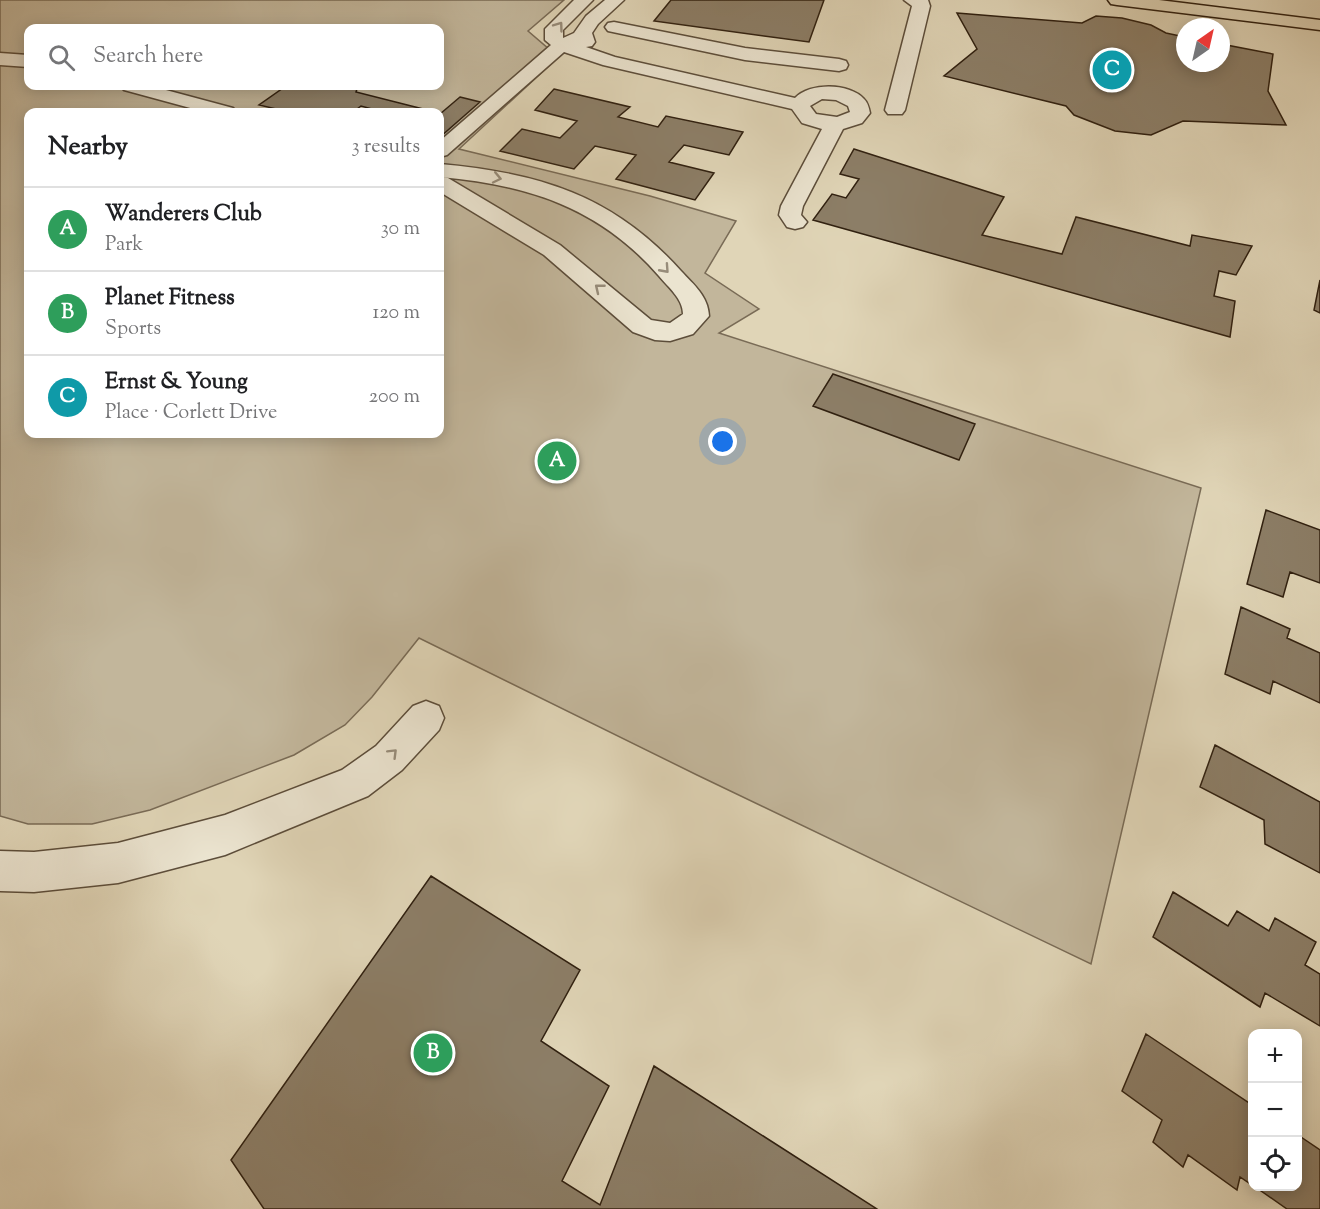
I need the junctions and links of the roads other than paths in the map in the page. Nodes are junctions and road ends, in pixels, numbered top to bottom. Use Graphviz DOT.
graph roads {
  1 [pos="584,0"];
  2 [pos="615,0"];
  3 [pos="913,0"];
  4 [pos="1116,0"];
  5 [pos="1224,0"];
  6 [pos="1320,11"];
  7 [pos="1320,25"];
  8 [pos="614,27"];
  9 [pos="583,33"];
  10 [pos="562,45"];
  11 [pos="0,59"];
  12 [pos="24,62"];
  13 [pos="839,65"];
  14 [pos="146,90"];
  15 [pos="809,99"];
  16 [pos="211,108"];
  17 [pos="895,110"];
  18 [pos="835,124"];
  19 [pos="444,148"];
  20 [pos="444,170"];
  21 [pos="444,185"];
  22 [pos="795,222"];
  23 [pos="426,718"];
  24 [pos="0,871"];
  10 -- 1 [label="lane, one-way"];
  2 -- 9 [label="lane"];
  3 -- 17 [label="lane"];
  4 -- 7 [label="main road"];
  5 -- 6 [label="main road"];
  8 -- 13 [label="lane"];
  9 -- 10 [label="lane"];
  9 -- 15 [label="lane"];
  10 -- 15 [label="lane"];
  10 -- 19 [label="lane"];
  11 -- 12 [label="lane"];
  14 -- 16 [label="lane"];
  15 -- 18 [label="lane"];
  15 -- 18 [label="lane"];
  18 -- 22 [label="lane"];
  20 -- 21 [label="lane, one-way"];
  24 -- 23 [label="lane, one-way"];
}
